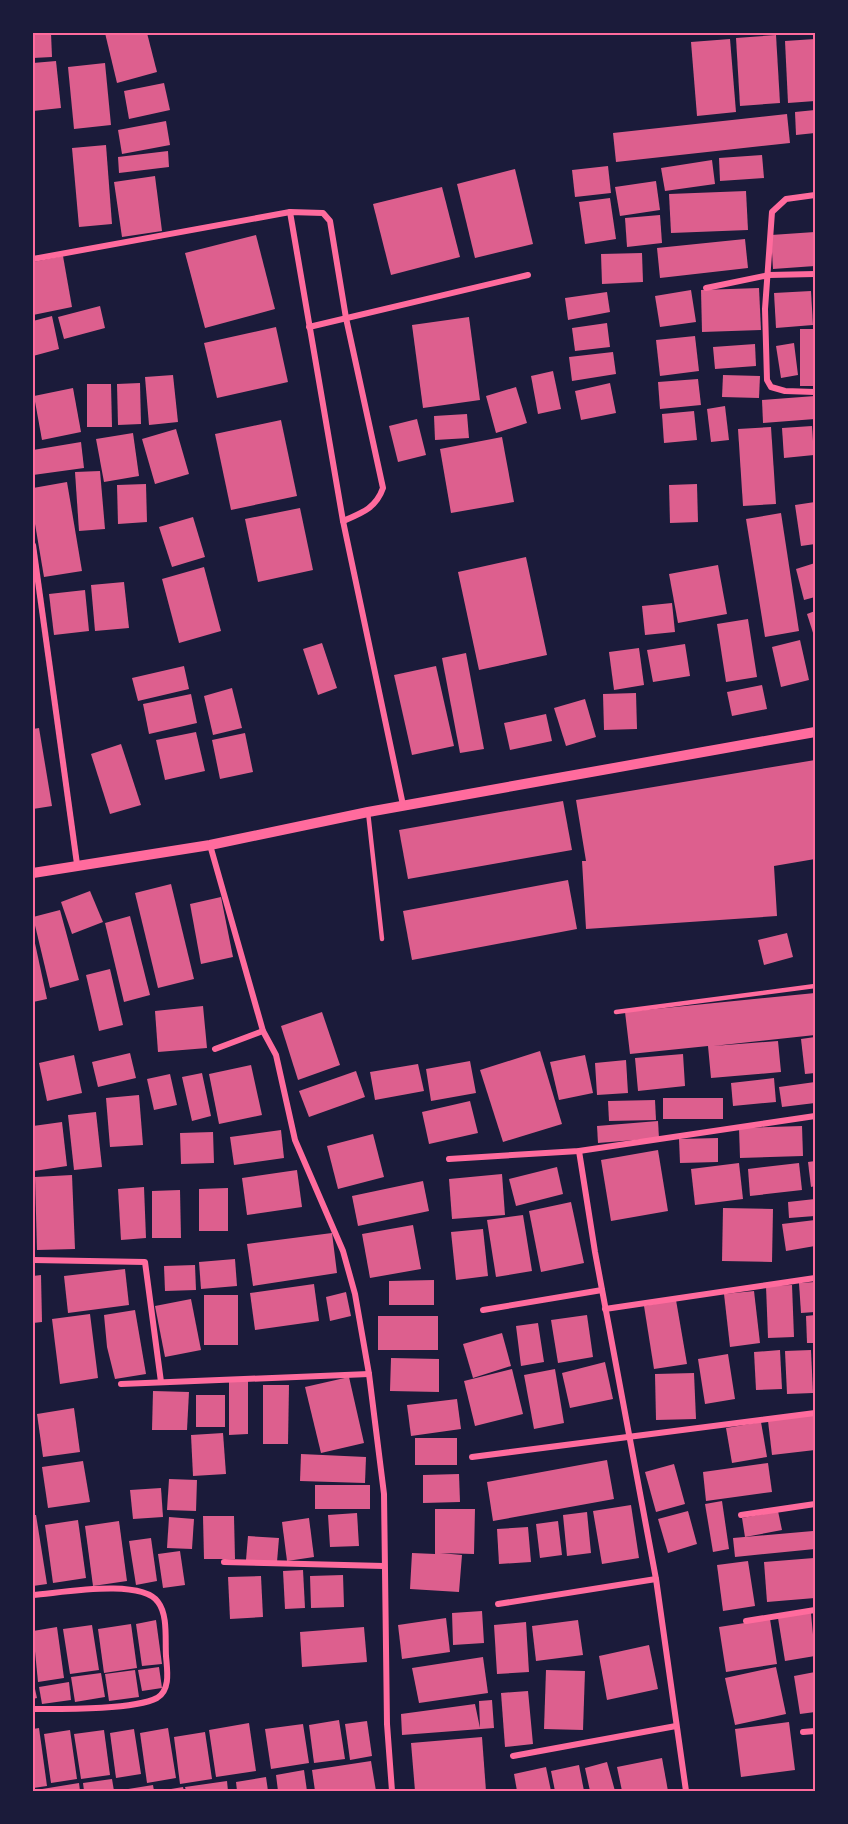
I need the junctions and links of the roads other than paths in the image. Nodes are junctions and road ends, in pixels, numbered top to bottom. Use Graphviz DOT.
graph roads {
  1 [pos="815,195"];
  2 [pos="290,212"];
  3 [pos="33,260"];
  4 [pos="815,274"];
  5 [pos="528,275"];
  6 [pos="769,275"];
  7 [pos="706,288"];
  8 [pos="346,318"];
  9 [pos="309,327"];
  10 [pos="815,392"];
  11 [pos="343,522"];
  12 [pos="33,545"];
  13 [pos="815,732"];
  14 [pos="403,805"];
  15 [pos="368,812"];
  16 [pos="210,845"];
  17 [pos="77,864"];
  18 [pos="33,873"];
  19 [pos="382,939"];
  20 [pos="815,986"];
  21 [pos="616,1012"];
  22 [pos="263,1031"];
  23 [pos="215,1049"];
  24 [pos="815,1116"];
  25 [pos="579,1150"];
  26 [pos="449,1159"];
  27 [pos="33,1260"];
  28 [pos="815,1278"];
  29 [pos="602,1290"];
  30 [pos="605,1309"];
  31 [pos="483,1310"];
  32 [pos="369,1374"];
  33 [pos="161,1382"];
  34 [pos="121,1384"];
  35 [pos="815,1413"];
  36 [pos="631,1437"];
  37 [pos="472,1457"];
  38 [pos="815,1504"];
  39 [pos="741,1515"];
  40 [pos="224,1562"];
  41 [pos="384,1566"];
  42 [pos="656,1579"];
  43 [pos="33,1595"];
  44 [pos="498,1604"];
  45 [pos="815,1610"];
  46 [pos="746,1621"];
  47 [pos="33,1710"];
  48 [pos="676,1726"];
  49 [pos="815,1731"];
  50 [pos="803,1732"];
  51 [pos="513,1756"];
  52 [pos="392,1791"];
  53 [pos="686,1791"];
  1 -- 6 [label="street"];
  2 -- 3 [label="street"];
  2 -- 8 [label="street"];
  2 -- 9 [label="street"];
  4 -- 6 [label="street"];
  5 -- 8 [label="street"];
  6 -- 7 [label="street"];
  6 -- 10 [label="street"];
  8 -- 9 [label="street"];
  8 -- 11 [label="street"];
  9 -- 11 [label="street"];
  11 -- 14 [label="street"];
  12 -- 17 [label="street"];
  13 -- 14 [label="street"];
  14 -- 15 [label="street"];
  15 -- 16 [label="street"];
  15 -- 19 [label="lane"];
  16 -- 17 [label="street"];
  16 -- 22 [label="street"];
  17 -- 18 [label="street"];
  20 -- 21 [label="lane"];
  22 -- 23 [label="street"];
  22 -- 32 [label="street"];
  24 -- 25 [label="street"];
  25 -- 26 [label="street"];
  25 -- 29 [label="street"];
  27 -- 33 [label="street"];
  28 -- 30 [label="street"];
  29 -- 30 [label="street"];
  29 -- 31 [label="street"];
  30 -- 36 [label="street"];
  32 -- 33 [label="street"];
  32 -- 41 [label="street"];
  33 -- 34 [label="street"];
  35 -- 36 [label="street"];
  36 -- 37 [label="street"];
  36 -- 42 [label="street"];
  38 -- 39 [label="street"];
  40 -- 41 [label="street"];
  41 -- 52 [label="street"];
  42 -- 44 [label="street"];
  42 -- 48 [label="street"];
  43 -- 47 [label="street"];
  45 -- 46 [label="street"];
  48 -- 51 [label="street"];
  48 -- 53 [label="street"];
  49 -- 50 [label="street"];
}
